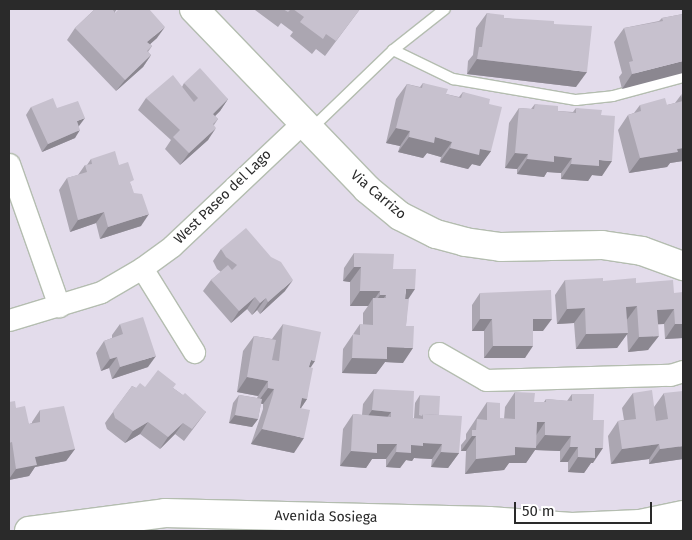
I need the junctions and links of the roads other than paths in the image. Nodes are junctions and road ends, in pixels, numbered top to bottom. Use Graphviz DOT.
graph roads {
  1 [pos="194,9"];
  2 [pos="445,9"];
  3 [pos="393,50"];
  4 [pos="683,77"];
  5 [pos="306,127"];
  6 [pos="9,164"];
  7 [pos="683,266"];
  8 [pos="142,268"];
  9 [pos="59,306"];
  10 [pos="9,320"];
  11 [pos="194,352"];
  12 [pos="439,353"];
  13 [pos="683,371"];
  14 [pos="683,515"];
  15 [pos="163,522"];
  16 [pos="29,531"];
  1 -- 5 [label="street, Via Carrizo"];
  2 -- 3 [label="lane"];
  3 -- 4 [label="lane"];
  3 -- 5 [label="lane"];
  5 -- 7 [label="street, Via Carrizo"];
  5 -- 8 [label="street, West Paseo del Lago"];
  6 -- 9 [label="street"];
  8 -- 9 [label="street, West Paseo del Lago"];
  8 -- 11 [label="street"];
  9 -- 10 [label="street, West Paseo del Lago"];
  12 -- 13 [label="street"];
  14 -- 15 [label="street, Avenida Sosiega"];
  15 -- 16 [label="street, Avenida Sosiega"];
}
